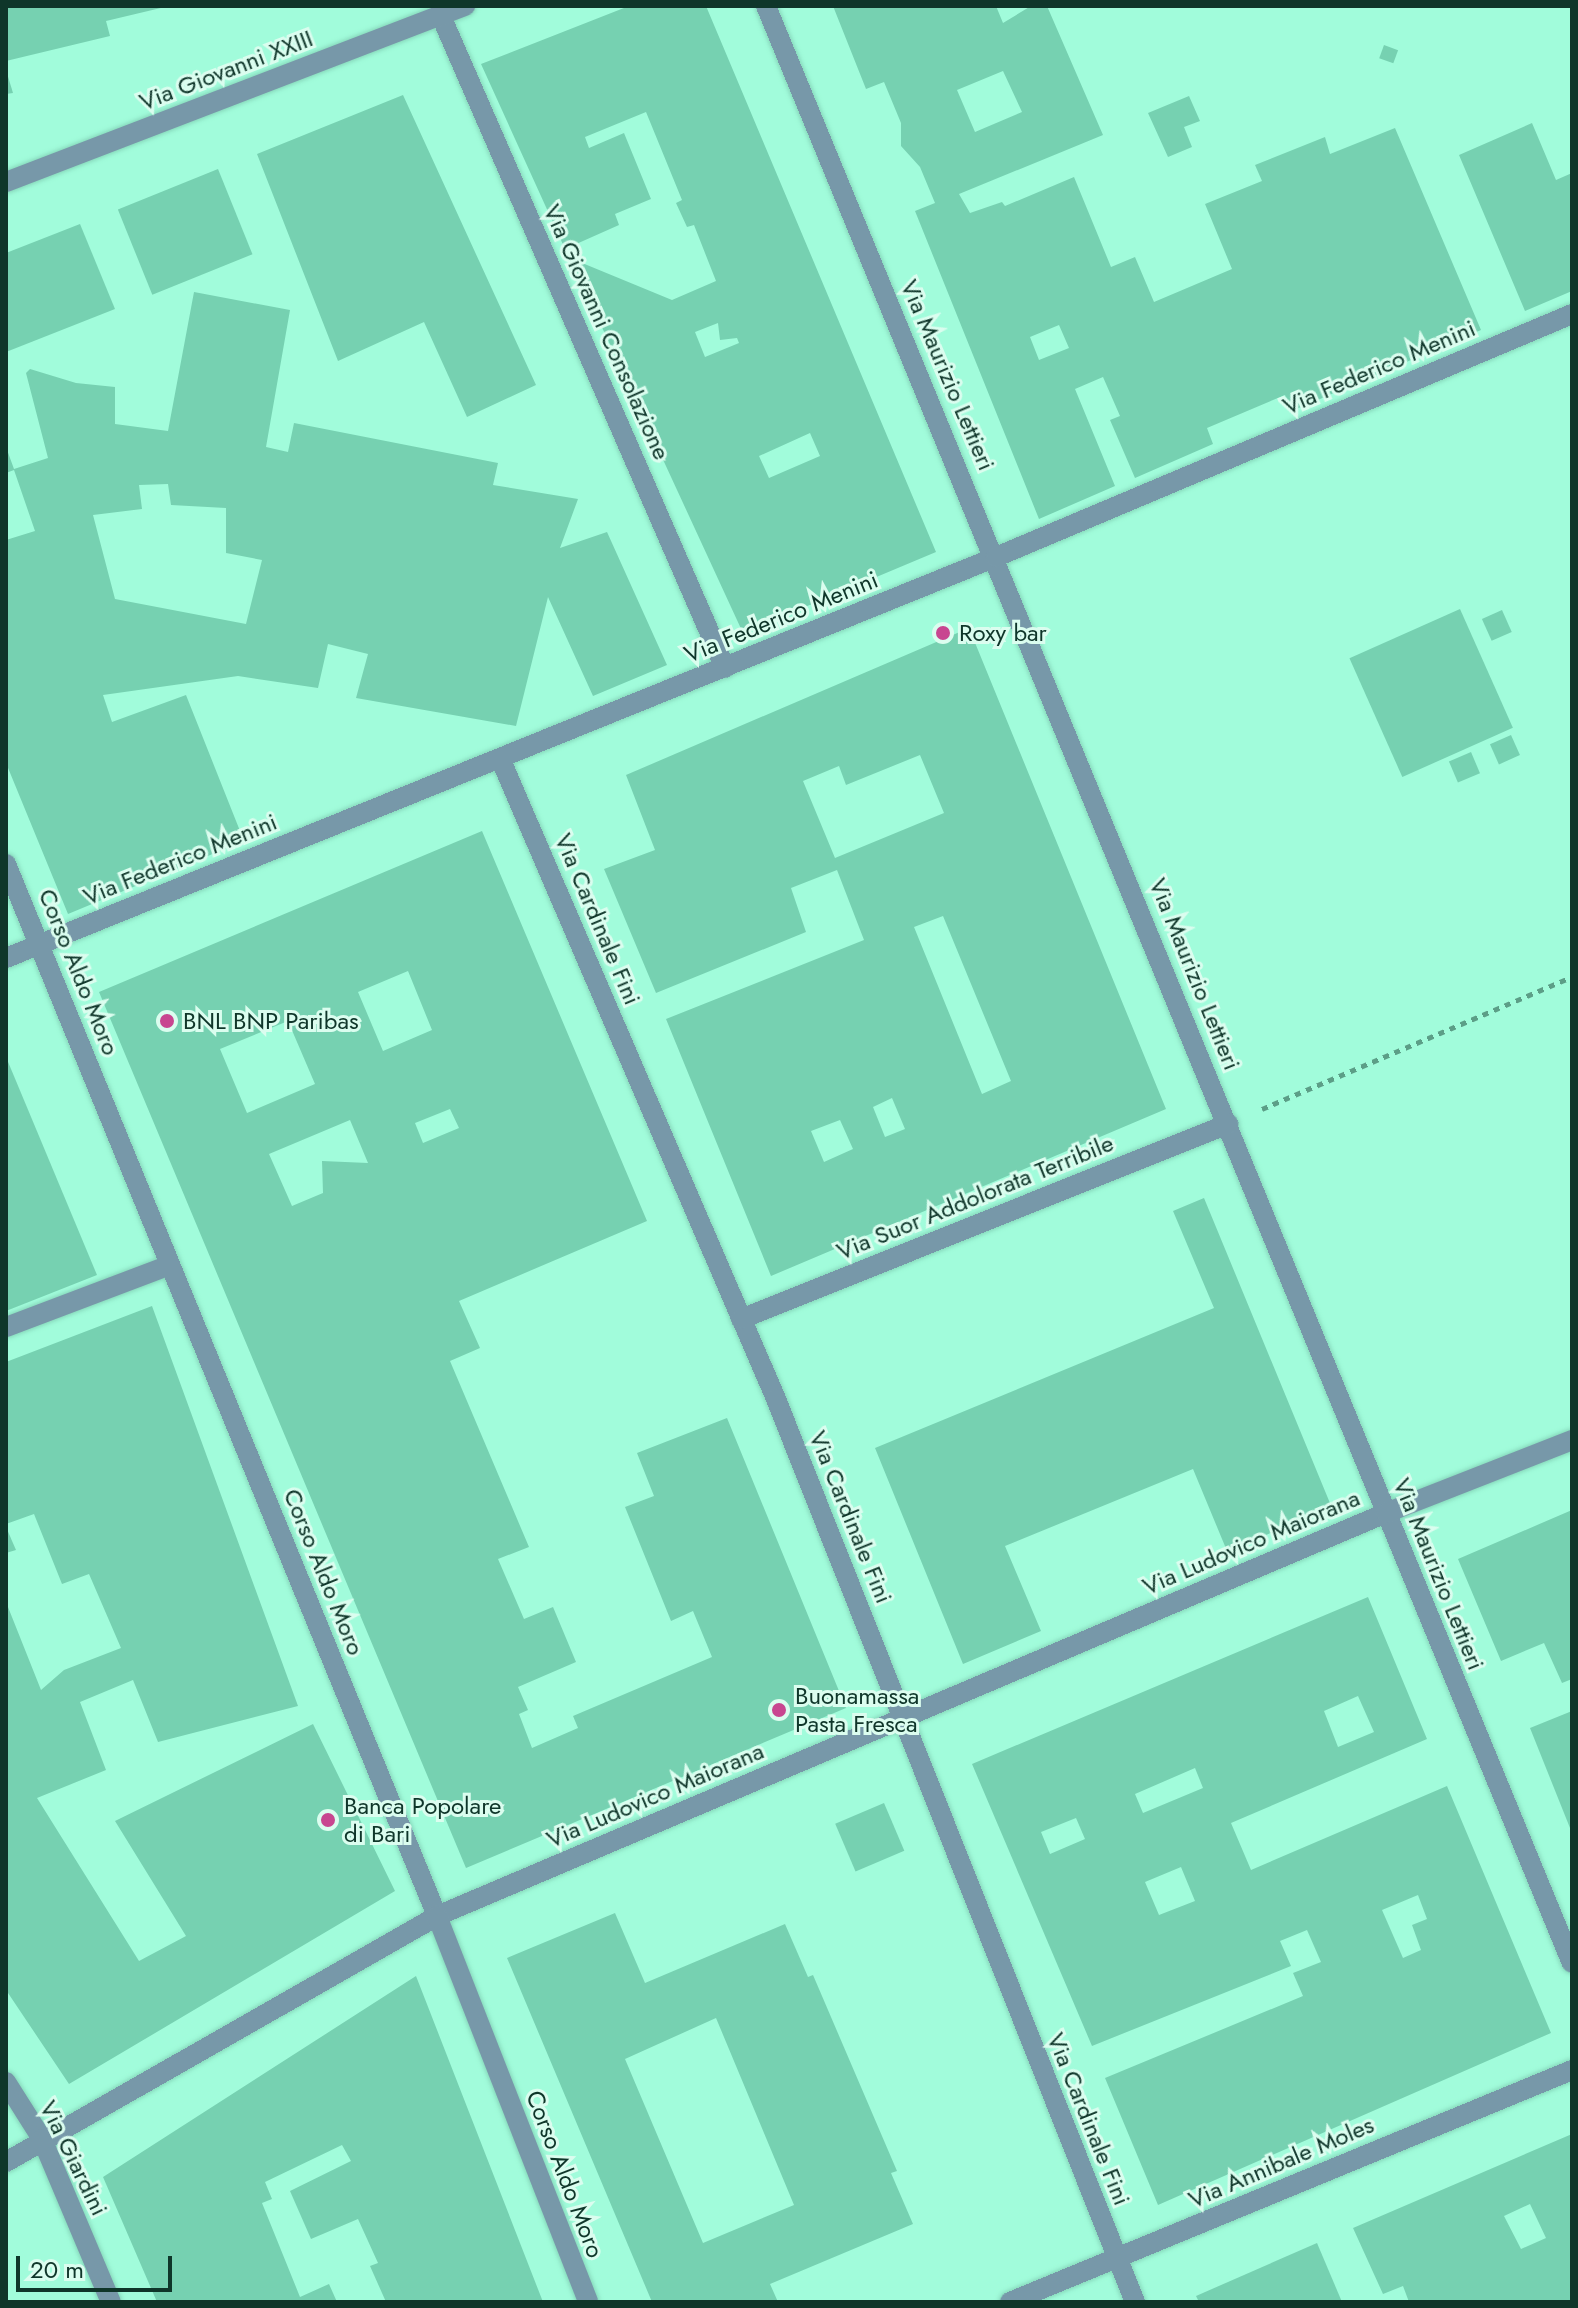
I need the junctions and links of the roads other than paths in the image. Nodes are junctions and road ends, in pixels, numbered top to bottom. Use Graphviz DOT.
graph roads {
  1 [pos="465,6"];
  2 [pos="766,6"];
  3 [pos="441,16"];
  4 [pos="6,182"];
  5 [pos="1572,314"];
  6 [pos="996,557"];
  7 [pos="725,668"];
  8 [pos="500,758"];
  9 [pos="6,864"];
  10 [pos="39,944"];
  11 [pos="6,958"];
  12 [pos="1228,1124"];
  13 [pos="170,1265"];
  14 [pos="741,1319"];
  15 [pos="6,1327"];
  16 [pos="1572,1440"];
  17 [pos="1386,1513"];
  18 [pos="903,1718"];
  19 [pos="437,1916"];
  20 [pos="1572,1963"];
  21 [pos="1572,2070"];
  22 [pos="6,2082"];
  23 [pos="42,2139"];
  24 [pos="6,2162"];
  25 [pos="1117,2259"];
  26 [pos="111,2302"];
  27 [pos="588,2302"];
  28 [pos="1010,2302"];
  29 [pos="1135,2302"];
  1 -- 3 [label="street, Via Giovanni XXIII"];
  2 -- 6 [label="street, Via Maurizio Lettieri"];
  3 -- 4 [label="street, Via Giovanni XXIII"];
  3 -- 7 [label="street, Via Giovanni Consolazione"];
  5 -- 6 [label="street, Via Federico Menini"];
  6 -- 7 [label="street, Via Federico Menini"];
  6 -- 12 [label="street, Via Maurizio Lettieri"];
  7 -- 8 [label="street, Via Federico Menini"];
  8 -- 10 [label="street, Via Federico Menini"];
  8 -- 14 [label="street, Via Cardinale Fini"];
  9 -- 10 [label="street, Corso Aldo Moro"];
  10 -- 11 [label="street, Via Federico Menini"];
  10 -- 13 [label="street, Corso Aldo Moro"];
  12 -- 14 [label="street, Via Suor Addolorata Terribile"];
  12 -- 17 [label="street, Via Maurizio Lettieri"];
  13 -- 15 [label="street"];
  13 -- 19 [label="street, Corso Aldo Moro"];
  14 -- 18 [label="street, Via Cardinale Fini"];
  16 -- 17 [label="street, Via Ludovico Maiorana"];
  17 -- 18 [label="street, Via Ludovico Maiorana"];
  17 -- 20 [label="street, Via Maurizio Lettieri"];
  18 -- 19 [label="street, Via Ludovico Maiorana"];
  18 -- 25 [label="street, Via Cardinale Fini"];
  19 -- 23 [label="street, Via Ludovico Maiorana"];
  19 -- 27 [label="street, Corso Aldo Moro"];
  21 -- 25 [label="street, Via Annibale Moles"];
  22 -- 23 [label="street, Via Giardini"];
  23 -- 24 [label="street, Via Ludovico Maiorana"];
  23 -- 26 [label="street, Via Giardini"];
  25 -- 28 [label="street, Via Annibale Moles"];
  25 -- 29 [label="street, Via Cardinale Fini"];
}
